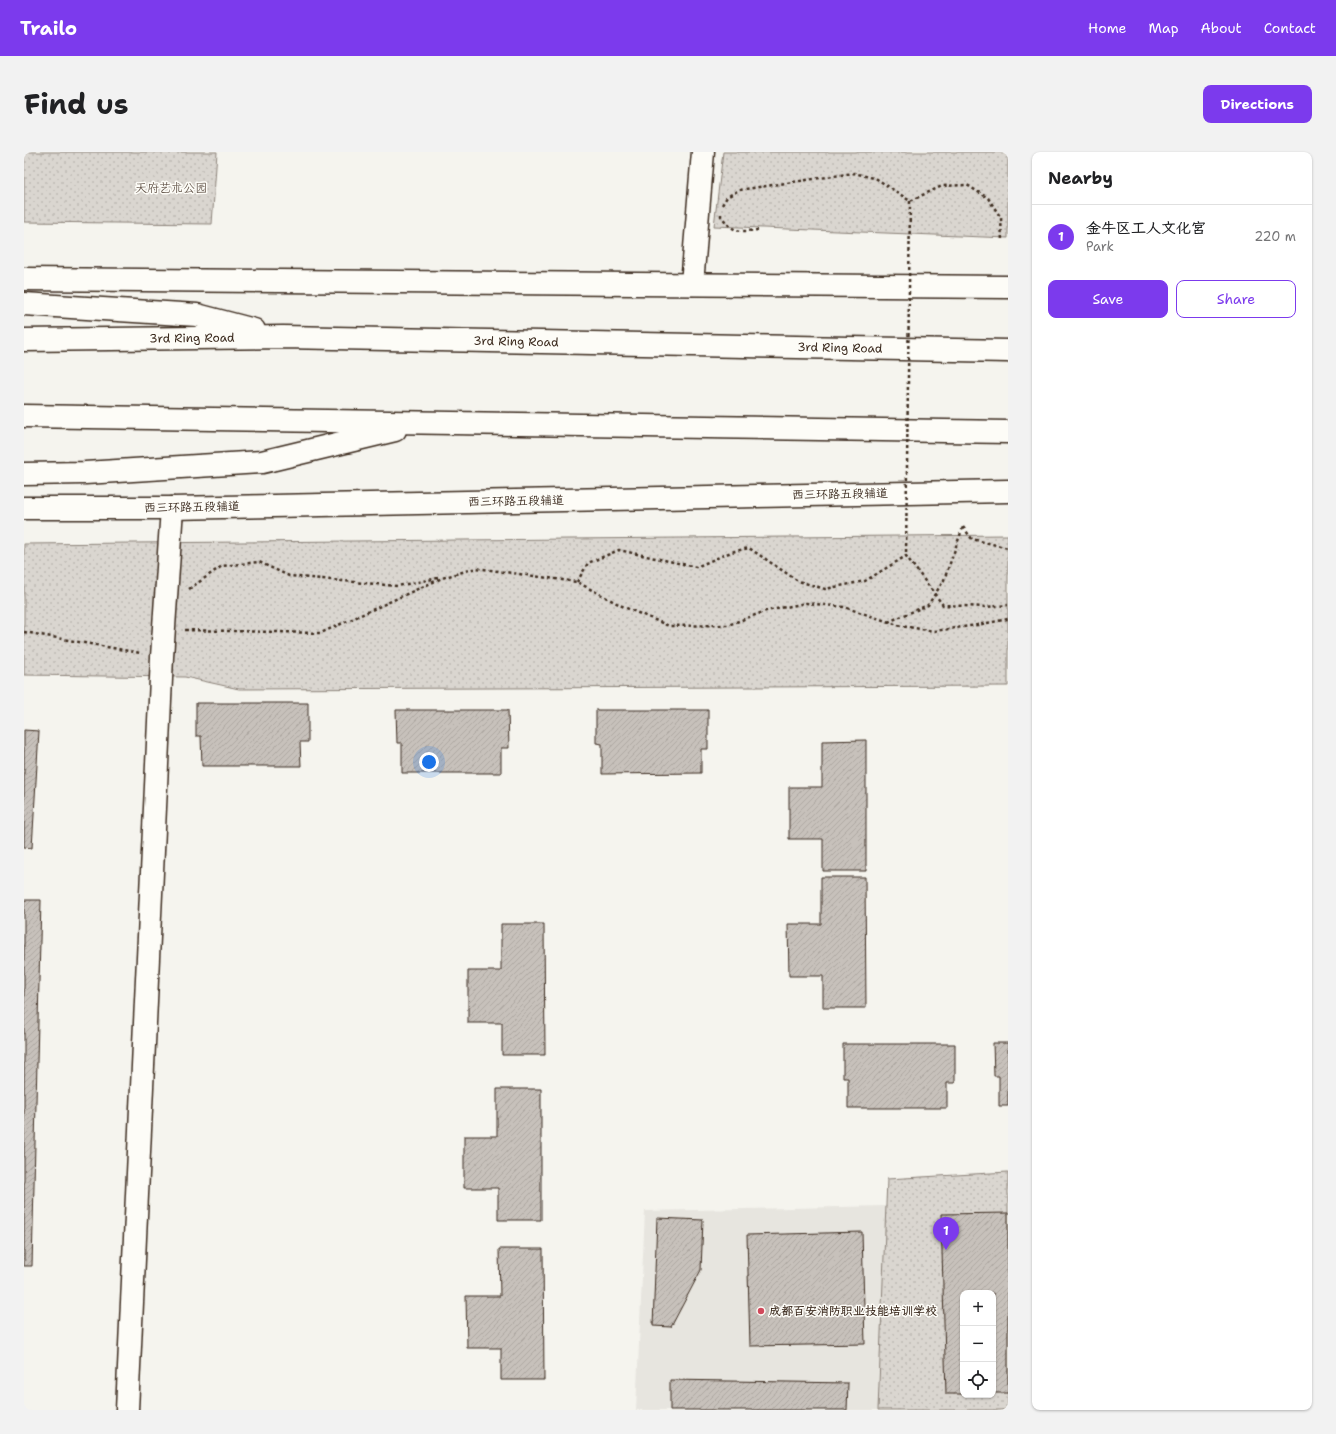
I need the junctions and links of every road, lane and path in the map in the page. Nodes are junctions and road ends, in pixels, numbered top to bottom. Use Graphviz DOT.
graph roads {
  1 [pos="704,152"];
  2 [pos="910,201"];
  3 [pos="758,230"];
  4 [pos="1002,242"];
  5 [pos="24,279"];
  6 [pos="692,284"];
  7 [pos="1008,287"];
  8 [pos="24,304"];
  9 [pos="282,337"];
  10 [pos="24,340"];
  11 [pos="1008,351"];
  12 [pos="24,416"];
  13 [pos="426,423"];
  14 [pos="1008,432"];
  15 [pos="24,474"];
  16 [pos="1008,491"];
  17 [pos="24,508"];
  18 [pos="172,508"];
  19 [pos="1008,548"];
  20 [pos="906,556"];
  21 [pos="442,578"];
  22 [pos="577,582"];
  23 [pos="167,588"];
  24 [pos="1008,605"];
  25 [pos="1008,619"];
  26 [pos="888,622"];
  27 [pos="164,629"];
  28 [pos="24,632"];
  29 [pos="162,657"];
  30 [pos="127,1410"];
  1 -- 6 [label="main road"];
  2 -- 3 [label="path"];
  2 -- 4 [label="path"];
  2 -- 20 [label="path, bridge"];
  5 -- 6 [label="main road"];
  6 -- 7 [label="main road"];
  8 -- 9 [label="main road"];
  9 -- 10 [label="main road, 3rd Ring Road"];
  9 -- 11 [label="main road, 3rd Ring Road"];
  12 -- 13 [label="main road"];
  13 -- 14 [label="main road"];
  13 -- 15 [label="main road"];
  16 -- 18 [label="main road, 西三环路五段辅道"];
  17 -- 18 [label="main road, 西三环路五段辅道"];
  18 -- 23 [label="main road"];
  19 -- 26 [label="path"];
  20 -- 22 [label="path"];
  20 -- 24 [label="path, bridge"];
  21 -- 22 [label="path"];
  21 -- 23 [label="path"];
  21 -- 27 [label="path"];
  22 -- 26 [label="path"];
  23 -- 27 [label="main road"];
  25 -- 26 [label="path"];
  27 -- 29 [label="main road"];
  28 -- 29 [label="path"];
  29 -- 30 [label="main road"];
}
